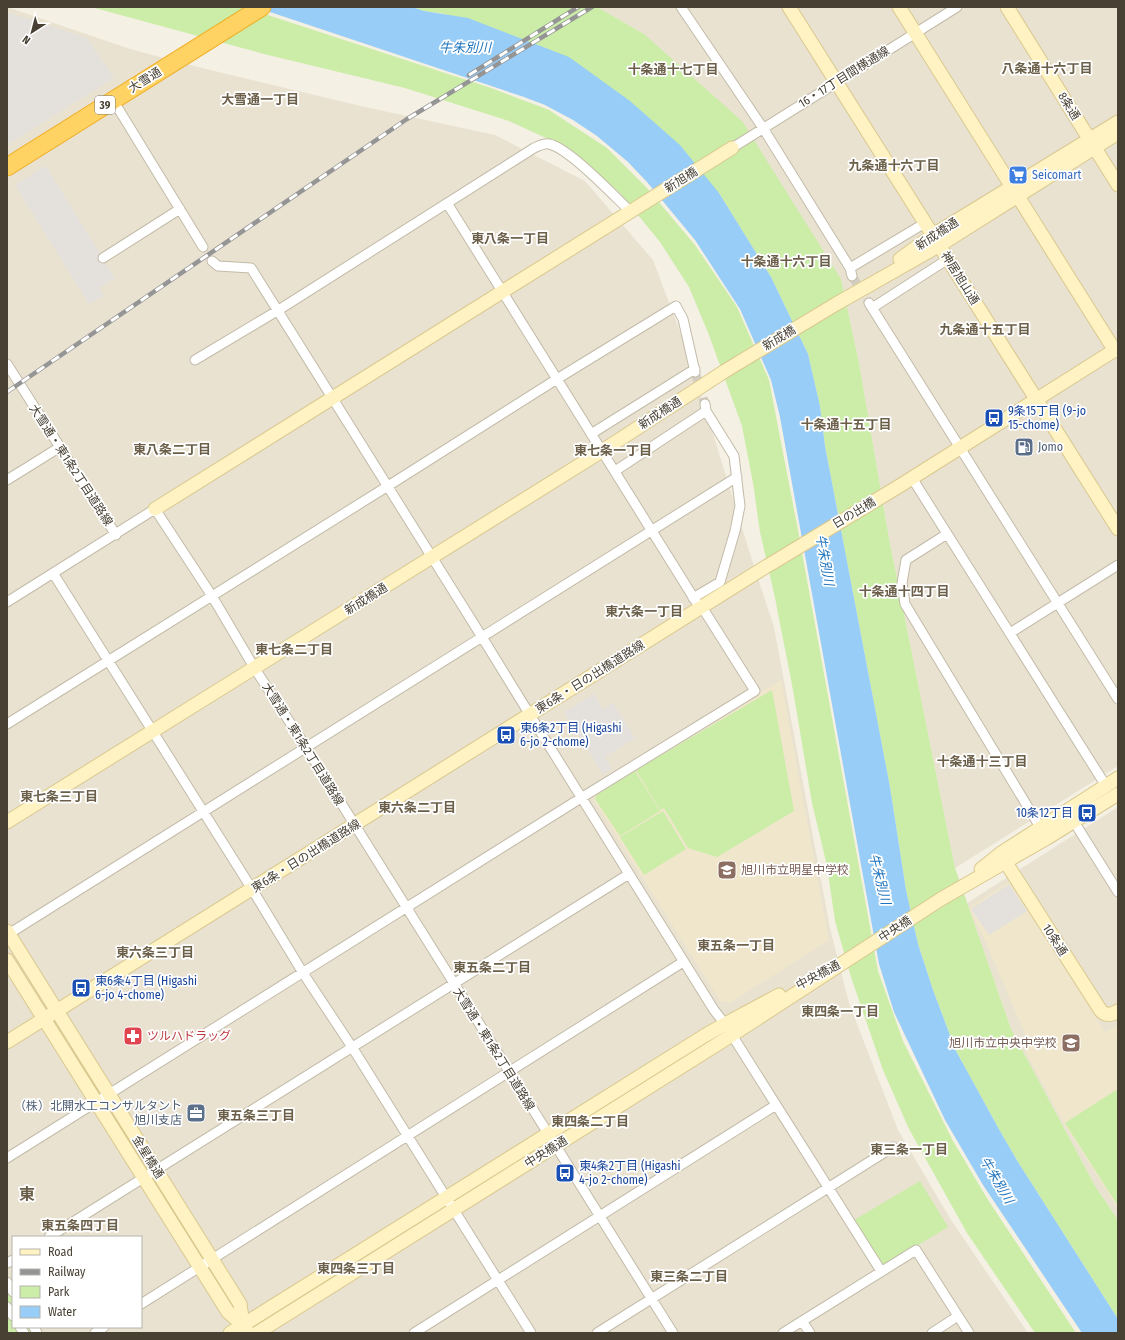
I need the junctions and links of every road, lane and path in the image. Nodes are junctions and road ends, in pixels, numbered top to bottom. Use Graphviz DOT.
graph roads {
  1 [pos="262,7"];
  2 [pos="681,7"];
  3 [pos="790,7"];
  4 [pos="899,7"];
  5 [pos="956,7"];
  6 [pos="1007,7"];
  7 [pos="915,33"];
  8 [pos="837,82"];
  9 [pos="113,100"];
  10 [pos="1118,122"];
  11 [pos="763,128"];
  12 [pos="1118,133"];
  13 [pos="1092,144"];
  14 [pos="732,148"];
  15 [pos="7,166"];
  16 [pos="1118,185"];
  17 [pos="1015,191"];
  18 [pos="447,203"];
  19 [pos="180,209"];
  20 [pos="631,212"];
  21 [pos="925,223"];
  22 [pos="936,240"];
  23 [pos="202,247"];
  24 [pos="103,258"];
  25 [pos="948,259"];
  26 [pos="212,261"];
  27 [pos="502,292"];
  28 [pos="836,304"];
  29 [pos="278,311"];
  30 [pos="1117,352"];
  31 [pos="195,360"];
  32 [pos="7,364"];
  33 [pos="724,372"];
  34 [pos="557,379"];
  35 [pos="332,399"];
  36 [pos="1037,400"];
  37 [pos="591,434"];
  38 [pos="60,447"];
  39 [pos="960,448"];
  40 [pos="602,451"];
  41 [pos="614,471"];
  42 [pos="737,477"];
  43 [pos="7,480"];
  44 [pos="906,482"];
  45 [pos="388,486"];
  46 [pos="155,509"];
  47 [pos="1118,529"];
  48 [pos="652,530"];
  49 [pos="947,534"];
  50 [pos="116,535"];
  51 [pos="432,557"];
  52 [pos="1118,565"];
  53 [pos="768,566"];
  54 [pos="53,574"];
  55 [pos="212,596"];
  56 [pos="7,602"];
  57 [pos="698,604"];
  58 [pos="1058,604"];
  59 [pos="1010,633"];
  60 [pos="482,637"];
  61 [pos="108,661"];
  62 [pos="255,669"];
  63 [pos="1118,699"];
  64 [pos="529,715"];
  65 [pos="7,724"];
  66 [pos="154,732"];
  67 [pos="306,747"];
  68 [pos="1118,778"];
  69 [pos="1106,786"];
  70 [pos="1118,794"];
  71 [pos="581,798"];
  72 [pos="204,812"];
  73 [pos="1071,816"];
  74 [pos="7,822"];
  75 [pos="354,825"];
  76 [pos="1044,833"];
  77 [pos="1003,858"];
  78 [pos="629,874"];
  79 [pos="252,889"];
  80 [pos="1118,892"];
  81 [pos="406,907"];
  82 [pos="8,933"];
  83 [pos="850,958"];
  84 [pos="7,960"];
  85 [pos="683,962"];
  86 [pos="303,973"];
  87 [pos="453,984"];
  88 [pos="57,1011"];
  89 [pos="1118,1011"];
  90 [pos="44,1019"];
  91 [pos="725,1024"];
  92 [pos="732,1035"];
  93 [pos="7,1042"];
  94 [pos="352,1047"];
  95 [pos="509,1072"];
  96 [pos="109,1094"];
  97 [pos="96,1102"];
  98 [pos="776,1105"];
  99 [pos="548,1134"];
  100 [pos="407,1136"];
  101 [pos="555,1146"];
  102 [pos="893,1148"];
  103 [pos="7,1158"];
  104 [pos="156,1170"];
  105 [pos="144,1178"];
  106 [pos="829,1188"];
  107 [pos="446,1198"];
  108 [pos="453,1210"];
  109 [pos="600,1216"];
  110 [pos="51,1236"];
  111 [pos="212,1259"];
  112 [pos="200,1267"];
  113 [pos="881,1272"];
  114 [pos="497,1280"];
  115 [pos="651,1298"];
  116 [pos="142,1303"];
  117 [pos="958,1316"];
  118 [pos="802,1321"];
  119 [pos="246,1329"];
  120 [pos="230,1333"];
  121 [pos="257,1333"];
  122 [pos="414,1333"];
  123 [pos="531,1333"];
  124 [pos="597,1333"];
  125 [pos="673,1333"];
  126 [pos="783,1333"];
  127 [pos="810,1333"];
  128 [pos="932,1333"];
  129 [pos="969,1333"];
  1 -- 9 [label="highway, 大雪通 / 39"];
  2 -- 11 [label="street"];
  3 -- 8 [label="street, 神居旭山通"];
  4 -- 7 [label="street"];
  5 -- 7 [label="street, 16・17丁目間横通線"];
  6 -- 13 [label="street, 8条通"];
  7 -- 8 [label="street, 16・17丁目間横通線"];
  7 -- 17 [label="street"];
  8 -- 11 [label="street, 16・17丁目間横通線"];
  8 -- 21 [label="street, 神居旭山通"];
  9 -- 15 [label="highway, 大雪通 / 39"];
  9 -- 19 [label="street"];
  10 -- 13 [label="street, 新成橋通"];
  11 -- 14 [label="street, 16・17丁目間横通線"];
  11 -- 21 [label="street"];
  12 -- 13 [label="street, 新成橋通"];
  13 -- 16 [label="street, 8条通"];
  13 -- 17 [label="street, 新成橋通"];
  14 -- 20 [label="street, 新旭橋"];
  17 -- 22 [label="street, 新成橋通"];
  17 -- 30 [label="street"];
  18 -- 20 [label="street"];
  18 -- 27 [label="street"];
  18 -- 29 [label="street"];
  19 -- 23 [label="street"];
  19 -- 24 [label="street"];
  20 -- 27 [label="street, 新旭橋"];
  21 -- 22 [label="street, 神居旭山通"];
  22 -- 25 [label="street, 神居旭山通"];
  22 -- 28 [label="street, 新成橋通"];
  25 -- 36 [label="street, 神居旭山通"];
  25 -- 39 [label="street"];
  26 -- 29 [label="street"];
  27 -- 34 [label="street"];
  27 -- 35 [label="street, 新旭橋"];
  28 -- 33 [label="street, 新成橋"];
  29 -- 31 [label="street"];
  29 -- 35 [label="street"];
  30 -- 36 [label="street"];
  32 -- 38 [label="street, 大雪通・東1条2丁目道路線"];
  33 -- 40 [label="street, 新成橋通"];
  34 -- 37 [label="street"];
  34 -- 37 [label="street"];
  34 -- 45 [label="street"];
  35 -- 45 [label="street"];
  35 -- 46 [label="street, 新旭橋"];
  36 -- 39 [label="street"];
  36 -- 47 [label="street, 神居旭山通"];
  37 -- 40 [label="street"];
  38 -- 43 [label="street"];
  38 -- 50 [label="street, 大雪通・東1条2丁目道路線"];
  39 -- 44 [label="street"];
  39 -- 58 [label="street"];
  40 -- 41 [label="street"];
  40 -- 51 [label="street, 新成橋通"];
  41 -- 42 [label="street"];
  41 -- 48 [label="street"];
  42 -- 48 [label="street"];
  42 -- 57 [label="street"];
  44 -- 49 [label="street"];
  44 -- 53 [label="street, 日の出橋"];
  45 -- 51 [label="street"];
  45 -- 55 [label="street"];
  46 -- 50 [label="street, 大雪通・東1条2丁目道路線"];
  46 -- 55 [label="street, 大雪通・東1条2丁目道路線"];
  48 -- 57 [label="street"];
  48 -- 60 [label="street"];
  49 -- 59 [label="street"];
  49 -- 76 [label="street"];
  50 -- 54 [label="street"];
  51 -- 60 [label="street"];
  51 -- 62 [label="street, 新成橋通"];
  52 -- 58 [label="street"];
  53 -- 57 [label="street, 東6条・日の出橋道路線"];
  54 -- 56 [label="street"];
  54 -- 61 [label="street"];
  55 -- 61 [label="street"];
  55 -- 62 [label="street, 大雪通・東1条2丁目道路線"];
  57 -- 64 [label="street, 東6条・日の出橋道路線"];
  57 -- 71 [label="street"];
  58 -- 59 [label="street"];
  58 -- 63 [label="street"];
  59 -- 69 [label="street"];
  60 -- 64 [label="street"];
  60 -- 67 [label="street"];
  61 -- 65 [label="street"];
  61 -- 66 [label="street"];
  62 -- 66 [label="street, 新成橋通"];
  62 -- 67 [label="street, 大雪通・東1条2丁目道路線"];
  64 -- 71 [label="street"];
  64 -- 75 [label="street, 東6条・日の出橋道路線"];
  66 -- 72 [label="street"];
  66 -- 74 [label="street, 新成橋通"];
  67 -- 72 [label="street"];
  67 -- 75 [label="street, 大雪通・東1条2丁目道路線"];
  68 -- 69 [label="street"];
  69 -- 73 [label="street"];
  70 -- 73 [label="street"];
  71 -- 78 [label="street"];
  71 -- 81 [label="street"];
  72 -- 79 [label="street"];
  72 -- 82 [label="street"];
  73 -- 76 [label="street"];
  73 -- 80 [label="street"];
  75 -- 79 [label="street, 東6条・日の出橋道路線"];
  75 -- 81 [label="street, 大雪通・東1条2丁目道路線"];
  76 -- 77 [label="street"];
  77 -- 83 [label="street, 中央橋"];
  77 -- 89 [label="street, 10条通"];
  78 -- 85 [label="street"];
  78 -- 87 [label="street"];
  79 -- 86 [label="street"];
  79 -- 88 [label="street, 東6条・日の出橋道路線"];
  81 -- 86 [label="street"];
  81 -- 87 [label="street, 大雪通・東1条2丁目道路線"];
  82 -- 88 [label="street, 金星橋通"];
  83 -- 91 [label="street, 中央橋通"];
  83 -- 92 [label="street, 中央橋通"];
  84 -- 90 [label="street, 金星橋通"];
  85 -- 91 [label="street"];
  85 -- 95 [label="street"];
  86 -- 94 [label="street"];
  86 -- 96 [label="street"];
  87 -- 94 [label="street"];
  87 -- 95 [label="street, 大雪通・東1条2丁目道路線"];
  88 -- 90 [label="street, 東6条・日の出橋道路線"];
  88 -- 96 [label="street, 金星橋通"];
  90 -- 93 [label="street, 東6条・日の出橋道路線"];
  90 -- 97 [label="street, 金星橋通"];
  91 -- 92 [label="street"];
  91 -- 99 [label="street, 中央橋通"];
  92 -- 98 [label="street"];
  92 -- 101 [label="street, 中央橋通"];
  94 -- 100 [label="street"];
  94 -- 104 [label="street"];
  95 -- 99 [label="street, 大雪通・東1条2丁目道路線"];
  95 -- 100 [label="street"];
  96 -- 97 [label="street"];
  96 -- 104 [label="street, 金星橋通"];
  97 -- 103 [label="street"];
  97 -- 105 [label="street, 金星橋通"];
  98 -- 106 [label="street"];
  98 -- 109 [label="street"];
  99 -- 101 [label="street, 大雪通・東1条2丁目道路線"];
  99 -- 107 [label="street, 中央橋通"];
  100 -- 107 [label="street"];
  100 -- 111 [label="street"];
  101 -- 108 [label="street, 中央橋通"];
  101 -- 109 [label="street, 大雪通・東1条2丁目道路線"];
  102 -- 106 [label="street"];
  104 -- 105 [label="street"];
  104 -- 111 [label="street, 金星橋通"];
  105 -- 110 [label="street"];
  105 -- 112 [label="street, 金星橋通"];
  106 -- 113 [label="street"];
  106 -- 115 [label="street"];
  107 -- 108 [label="street"];
  107 -- 119 [label="street, 中央橋通"];
  108 -- 114 [label="street"];
  108 -- 121 [label="street, 中央橋通"];
  109 -- 114 [label="street"];
  109 -- 115 [label="street, 大雪通・東1条2丁目道路線"];
  111 -- 112 [label="street"];
  111 -- 119 [label="street, 金星橋通"];
  112 -- 116 [label="street"];
  112 -- 119 [label="street, 金星橋通"];
  113 -- 117 [label="street"];
  113 -- 118 [label="street"];
  114 -- 122 [label="street"];
  114 -- 123 [label="street"];
  115 -- 124 [label="street"];
  115 -- 125 [label="street, 大雪通・東1条2丁目道路線"];
  117 -- 128 [label="street"];
  117 -- 129 [label="street"];
  118 -- 126 [label="street"];
  118 -- 127 [label="street"];
  119 -- 120 [label="street, 中央橋通"];
}
